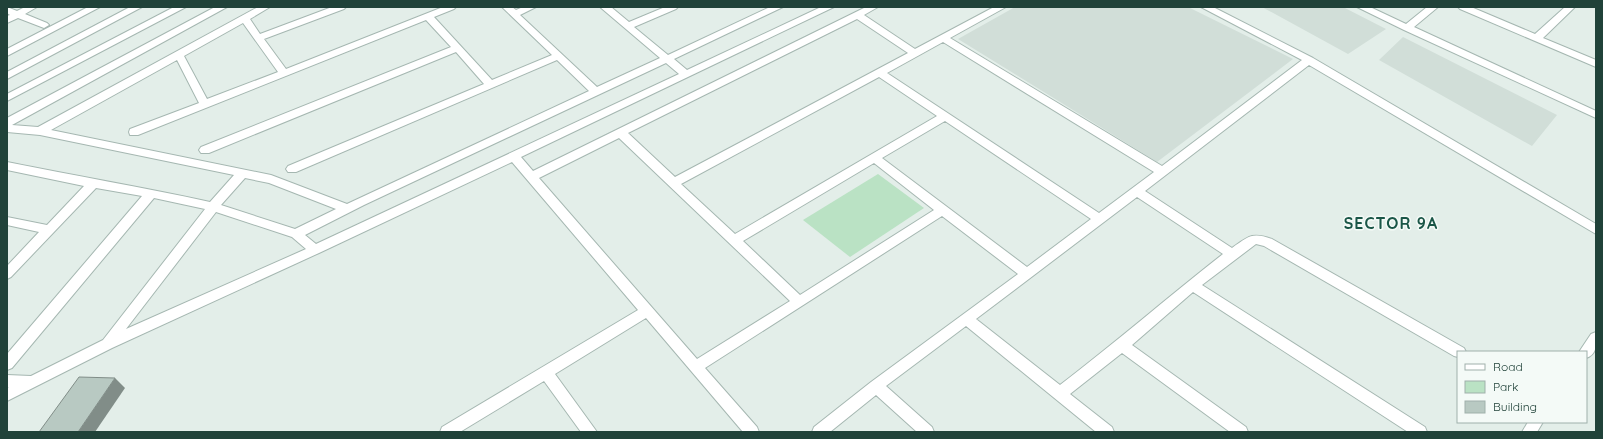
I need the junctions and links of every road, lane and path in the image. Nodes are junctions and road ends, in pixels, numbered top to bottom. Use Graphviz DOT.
graph roads {
  1 [pos="32,7"];
  2 [pos="78,7"];
  3 [pos="96,7"];
  4 [pos="137,7"];
  5 [pos="181,7"];
  6 [pos="222,7"];
  7 [pos="265,7"];
  8 [pos="341,7"];
  9 [pos="451,7"];
  10 [pos="531,7"];
  11 [pos="605,7"];
  12 [pos="673,7"];
  13 [pos="778,7"];
  14 [pos="829,7"];
  15 [pos="873,7"];
  16 [pos="1001,7"];
  17 [pos="1206,7"];
  18 [pos="1362,7"];
  19 [pos="1433,7"];
  20 [pos="1463,7"];
  21 [pos="1570,7"];
  22 [pos="7,10"];
  23 [pos="510,10"];
  24 [pos="18,14"];
  25 [pos="857,15"];
  26 [pos="428,16"];
  27 [pos="244,18"];
  28 [pos="7,20"];
  29 [pos="44,25"];
  30 [pos="628,26"];
  31 [pos="1407,28"];
  32 [pos="258,38"];
  33 [pos="943,38"];
  34 [pos="1537,38"];
  35 [pos="7,45"];
  36 [pos="457,48"];
  37 [pos="7,53"];
  38 [pos="915,53"];
  39 [pos="179,55"];
  40 [pos="558,56"];
  41 [pos="666,59"];
  42 [pos="1309,60"];
  43 [pos="1596,64"];
  44 [pos="283,72"];
  45 [pos="879,72"];
  46 [pos="685,74"];
  47 [pos="7,76"];
  48 [pos="491,85"];
  49 [pos="596,92"];
  50 [pos="7,98"];
  51 [pos="204,103"];
  52 [pos="1596,115"];
  53 [pos="945,116"];
  54 [pos="7,123"];
  55 [pos="7,128"];
  56 [pos="40,131"];
  57 [pos="134,132"];
  58 [pos="621,133"];
  59 [pos="205,150"];
  60 [pos="513,156"];
  61 [pos="874,158"];
  62 [pos="7,166"];
  63 [pos="292,169"];
  64 [pos="1163,172"];
  65 [pos="243,173"];
  66 [pos="531,177"];
  67 [pos="674,183"];
  68 [pos="93,184"];
  69 [pos="1137,191"];
  70 [pos="151,193"];
  71 [pos="213,207"];
  72 [pos="346,208"];
  73 [pos="943,210"];
  74 [pos="1099,219"];
  75 [pos="7,221"];
  76 [pos="50,230"];
  77 [pos="1596,230"];
  78 [pos="296,234"];
  79 [pos="734,241"];
  80 [pos="315,250"];
  81 [pos="1232,254"];
  82 [pos="7,274"];
  83 [pos="1027,274"];
  84 [pos="1192,285"];
  85 [pos="798,301"];
  86 [pos="647,311"];
  87 [pos="967,319"];
  88 [pos="1596,338"];
  89 [pos="107,344"];
  90 [pos="1122,345"];
  91 [pos="1457,351"];
  92 [pos="1587,351"];
  93 [pos="7,364"];
  94 [pos="696,367"];
  95 [pos="545,372"];
  96 [pos="7,381"];
  97 [pos="34,382"];
  98 [pos="876,386"];
  99 [pos="1059,394"];
  100 [pos="7,395"];
  101 [pos="1535,423"];
  102 [pos="447,432"];
  103 [pos="590,432"];
  104 [pos="752,432"];
  105 [pos="819,432"];
  106 [pos="927,432"];
  107 [pos="1106,432"];
  108 [pos="1241,432"];
  109 [pos="1420,432"];
  110 [pos="1529,432"];
  1 -- 24 [label="street"];
  2 -- 29 [label="street"];
  3 -- 37 [label="street"];
  4 -- 47 [label="street"];
  5 -- 50 [label="street"];
  6 -- 54 [label="street"];
  7 -- 27 [label="street"];
  8 -- 32 [label="street"];
  9 -- 26 [label="street"];
  10 -- 23 [label="street"];
  11 -- 30 [label="street"];
  12 -- 30 [label="street"];
  13 -- 41 [label="street"];
  14 -- 46 [label="street"];
  15 -- 25 [label="street"];
  16 -- 33 [label="street"];
  17 -- 42 [label="street"];
  18 -- 31 [label="street"];
  19 -- 31 [label="street"];
  20 -- 34 [label="street"];
  21 -- 34 [label="street"];
  22 -- 24 [label="street"];
  23 -- 40 [label="street"];
  24 -- 28 [label="street"];
  24 -- 29 [label="street"];
  25 -- 38 [label="street"];
  25 -- 58 [label="street"];
  26 -- 36 [label="street"];
  26 -- 44 [label="street"];
  27 -- 32 [label="street"];
  27 -- 39 [label="street"];
  29 -- 35 [label="street"];
  30 -- 41 [label="street"];
  31 -- 52 [label="street"];
  32 -- 44 [label="street"];
  33 -- 38 [label="street"];
  33 -- 64 [label="street"];
  34 -- 43 [label="street"];
  36 -- 48 [label="street"];
  36 -- 59 [label="street"];
  38 -- 45 [label="street"];
  39 -- 51 [label="street"];
  39 -- 56 [label="street"];
  40 -- 48 [label="street"];
  40 -- 49 [label="street"];
  41 -- 46 [label="street"];
  41 -- 49 [label="street"];
  42 -- 64 [label="street"];
  42 -- 77 [label="street"];
  44 -- 51 [label="street"];
  45 -- 53 [label="street"];
  45 -- 67 [label="street"];
  46 -- 60 [label="street"];
  48 -- 63 [label="street"];
  49 -- 72 [label="street"];
  51 -- 57 [label="street"];
  53 -- 61 [label="street"];
  53 -- 74 [label="street"];
  55 -- 56 [label="street"];
  56 -- 65 [label="street"];
  58 -- 66 [label="street"];
  58 -- 67 [label="street"];
  60 -- 66 [label="street"];
  60 -- 80 [label="street"];
  61 -- 73 [label="street"];
  61 -- 79 [label="street"];
  62 -- 68 [label="street"];
  64 -- 69 [label="street"];
  65 -- 71 [label="street"];
  65 -- 72 [label="street"];
  66 -- 86 [label="street"];
  67 -- 79 [label="street"];
  68 -- 70 [label="street"];
  68 -- 76 [label="street"];
  69 -- 74 [label="street"];
  69 -- 81 [label="street"];
  70 -- 71 [label="street"];
  70 -- 93 [label="street"];
  71 -- 78 [label="street"];
  71 -- 89 [label="street"];
  72 -- 78 [label="street"];
  73 -- 83 [label="street"];
  73 -- 85 [label="street"];
  74 -- 83 [label="street"];
  75 -- 76 [label="street"];
  76 -- 82 [label="street"];
  78 -- 80 [label="street"];
  79 -- 85 [label="street"];
  80 -- 89 [label="street"];
  81 -- 84 [label="street"];
  81 -- 91 [label="street"];
  83 -- 87 [label="street"];
  84 -- 90 [label="street"];
  84 -- 109 [label="street"];
  85 -- 94 [label="street"];
  86 -- 94 [label="street"];
  86 -- 95 [label="street"];
  87 -- 98 [label="street"];
  87 -- 99 [label="street"];
  88 -- 92 [label="street"];
  89 -- 97 [label="street"];
  90 -- 99 [label="street"];
  90 -- 108 [label="street"];
  94 -- 104 [label="street"];
  95 -- 102 [label="street"];
  95 -- 103 [label="street"];
  96 -- 97 [label="street"];
  97 -- 100 [label="street"];
  98 -- 105 [label="street"];
  98 -- 106 [label="street"];
  99 -- 107 [label="street"];
  101 -- 110 [label="street"];
}
